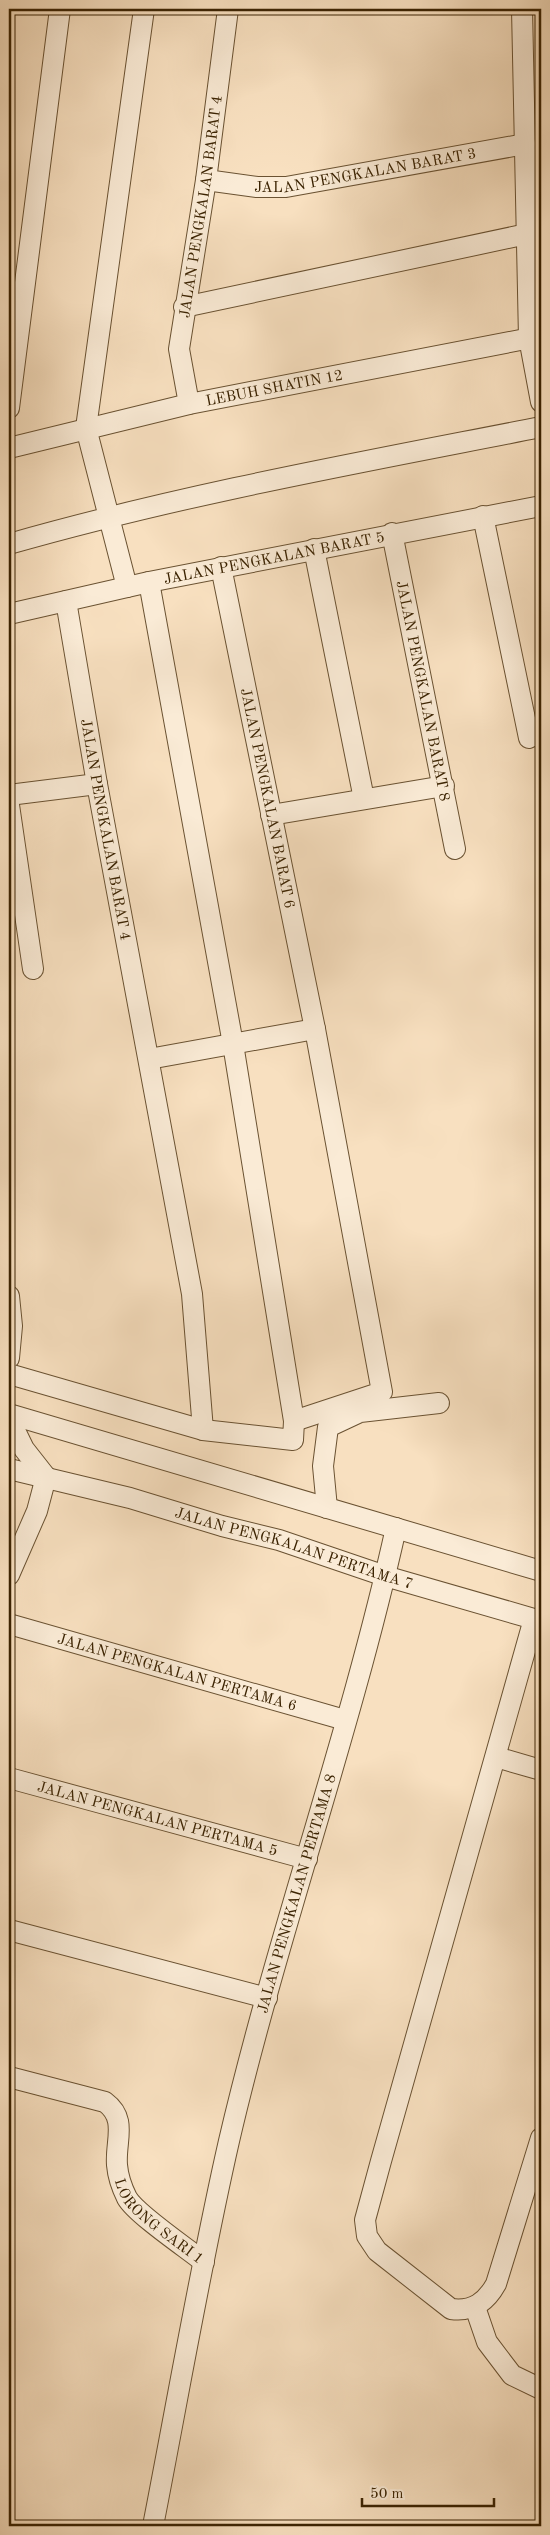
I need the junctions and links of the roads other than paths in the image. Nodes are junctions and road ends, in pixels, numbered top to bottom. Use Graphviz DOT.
graph roads {
  1 [pos="60,9"];
  2 [pos="144,9"];
  3 [pos="228,9"];
  4 [pos="522,9"];
  5 [pos="525,144"];
  6 [pos="206,180"];
  7 [pos="527,234"];
  8 [pos="184,307"];
  9 [pos="535,337"];
  10 [pos="541,402"];
  11 [pos="189,404"];
  12 [pos="9,408"];
  13 [pos="541,427"];
  14 [pos="86,428"];
  15 [pos="9,448"];
  16 [pos="541,506"];
  17 [pos="108,515"];
  18 [pos="483,516"];
  19 [pos="392,533"];
  20 [pos="9,544"];
  21 [pos="314,548"];
  22 [pos="221,567"];
  23 [pos="149,582"];
  24 [pos="127,587"];
  25 [pos="66,601"];
  26 [pos="9,614"];
  27 [pos="529,738"];
  28 [pos="97,784"];
  29 [pos="444,786"];
  30 [pos="9,795"];
  31 [pos="364,799"];
  32 [pos="9,805"];
  33 [pos="271,815"];
  34 [pos="456,849"];
  35 [pos="33,970"];
  36 [pos="315,1029"];
  37 [pos="233,1044"];
  38 [pos="149,1059"];
  39 [pos="9,1296"];
  40 [pos="9,1358"];
  41 [pos="9,1374"];
  42 [pos="439,1403"];
  43 [pos="9,1416"];
  44 [pos="203,1430"];
  45 [pos="294,1431"];
  46 [pos="9,1469"];
  47 [pos="46,1477"];
  48 [pos="326,1508"];
  49 [pos="396,1528"];
  50 [pos="541,1571"];
  51 [pos="9,1575"];
  52 [pos="385,1576"];
  53 [pos="538,1620"];
  54 [pos="9,1624"];
  55 [pos="345,1720"];
  56 [pos="496,1758"];
  57 [pos="541,1770"];
  58 [pos="9,1778"];
  59 [pos="307,1859"];
  60 [pos="9,1930"];
  61 [pos="266,1998"];
  62 [pos="9,2077"];
  63 [pos="541,2138"];
  64 [pos="204,2262"];
  65 [pos="474,2307"];
  66 [pos="541,2389"];
  67 [pos="153,2526"];
  1 -- 12 [label="street"];
  2 -- 14 [label="street"];
  3 -- 6 [label="street, JALAN PENGKALAN BARAT 4"];
  4 -- 5 [label="street"];
  5 -- 6 [label="street, JALAN PENGKALAN BARAT 3"];
  5 -- 7 [label="street"];
  6 -- 8 [label="street, JALAN PENGKALAN BARAT 4"];
  7 -- 8 [label="street"];
  7 -- 9 [label="street"];
  8 -- 11 [label="street, JALAN PENGKALAN BARAT 4"];
  9 -- 10 [label="street"];
  9 -- 11 [label="street, LEBUH SHATIN 12"];
  11 -- 14 [label="street, LEBUH SHATIN 12"];
  13 -- 17 [label="street"];
  14 -- 15 [label="street, LEBUH SHATIN 12"];
  14 -- 17 [label="street"];
  16 -- 18 [label="street, JALAN PENGKALAN BARAT 5"];
  17 -- 20 [label="street"];
  17 -- 24 [label="street"];
  18 -- 19 [label="street, JALAN PENGKALAN BARAT 5"];
  18 -- 27 [label="street"];
  19 -- 21 [label="street, JALAN PENGKALAN BARAT 5"];
  19 -- 29 [label="street, JALAN PENGKALAN BARAT 8"];
  21 -- 22 [label="street, JALAN PENGKALAN BARAT 5"];
  21 -- 31 [label="street"];
  22 -- 23 [label="street, JALAN PENGKALAN BARAT 5"];
  22 -- 33 [label="street, JALAN PENGKALAN BARAT 6"];
  23 -- 24 [label="street, JALAN PENGKALAN BARAT 5"];
  23 -- 37 [label="street"];
  24 -- 25 [label="street, JALAN PENGKALAN BARAT 5"];
  25 -- 26 [label="street, JALAN PENGKALAN BARAT 5"];
  25 -- 28 [label="street, JALAN PENGKALAN BARAT 4"];
  28 -- 30 [label="street"];
  28 -- 38 [label="street, JALAN PENGKALAN BARAT 4"];
  29 -- 31 [label="street"];
  29 -- 34 [label="street, JALAN PENGKALAN BARAT 8"];
  31 -- 33 [label="street"];
  32 -- 35 [label="street"];
  33 -- 36 [label="street, JALAN PENGKALAN BARAT 6"];
  36 -- 37 [label="street"];
  36 -- 45 [label="street, JALAN PENGKALAN BARAT 6"];
  37 -- 38 [label="street"];
  37 -- 45 [label="street"];
  38 -- 44 [label="street, JALAN PENGKALAN BARAT 4"];
  39 -- 40 [label="street"];
  41 -- 44 [label="street"];
  42 -- 48 [label="street"];
  43 -- 47 [label="street"];
  43 -- 48 [label="street"];
  44 -- 45 [label="street"];
  46 -- 47 [label="street, JALAN PENGKALAN PERTAMA 7"];
  47 -- 51 [label="street"];
  47 -- 52 [label="street, JALAN PENGKALAN PERTAMA 7"];
  48 -- 49 [label="street"];
  49 -- 50 [label="street"];
  49 -- 52 [label="street, JALAN PENGKALAN PERTAMA 8"];
  52 -- 53 [label="street, JALAN PENGKALAN PERTAMA 7"];
  52 -- 55 [label="street, JALAN PENGKALAN PERTAMA 8"];
  53 -- 56 [label="street"];
  54 -- 55 [label="street, JALAN PENGKALAN PERTAMA 6"];
  55 -- 59 [label="street, JALAN PENGKALAN PERTAMA 8"];
  56 -- 57 [label="street"];
  56 -- 65 [label="street"];
  58 -- 59 [label="street, JALAN PENGKALAN PERTAMA 5"];
  59 -- 61 [label="street, JALAN PENGKALAN PERTAMA 8"];
  60 -- 61 [label="street"];
  61 -- 64 [label="street, JALAN PENGKALAN PERTAMA 8"];
  62 -- 64 [label="street, LORONG SARI 1"];
  63 -- 65 [label="street"];
  64 -- 67 [label="street, LORONG SARI 1"];
  65 -- 66 [label="street"];
}
